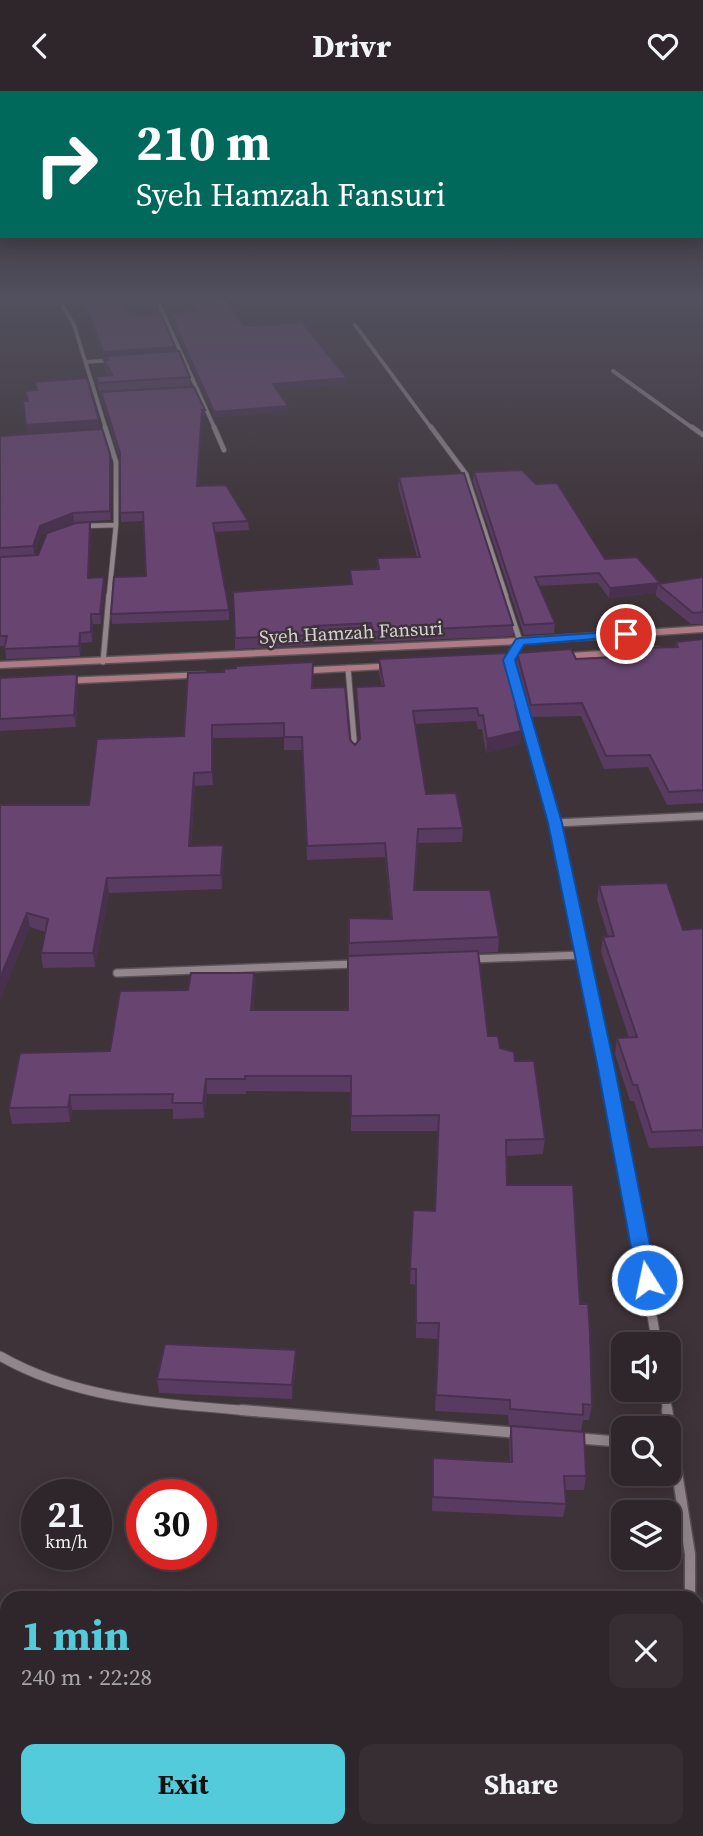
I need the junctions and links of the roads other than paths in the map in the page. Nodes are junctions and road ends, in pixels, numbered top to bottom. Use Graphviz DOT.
graph roads {
  1 [pos="90,376"];
  2 [pos="193,376"];
  3 [pos="393,376"];
  4 [pos="621,376"];
  5 [pos="186,390"];
  6 [pos="199,390"];
  7 [pos="107,432"];
  8 [pos="93,433"];
  9 [pos="703,435"];
  10 [pos="224,450"];
  11 [pos="116,525"];
  12 [pos="76,527"];
  13 [pos="703,629"];
  14 [pos="520,641"];
  15 [pos="662,649"];
  16 [pos="551,657"];
  17 [pos="523,659"];
  18 [pos="509,660"];
  19 [pos="495,661"];
  20 [pos="103,662"];
  21 [pos="0,665"];
  22 [pos="413,665"];
  23 [pos="348,668"];
  24 [pos="283,671"];
  25 [pos="218,674"];
  26 [pos="52,682"];
  27 [pos="355,753"];
  28 [pos="703,816"];
  29 [pos="555,823"];
  30 [pos="582,955"];
  31 [pos="459,960"];
  32 [pos="363,964"];
  33 [pos="117,973"];
  34 [pos="655,1332"];
  35 [pos="0,1356"];
  36 [pos="526,1434"];
  37 [pos="568,1437"];
  38 [pos="611,1441"];
  39 [pos="678,1486"];
  40 [pos="690,1591"];
  1 -- 7 [label="street"];
  2 -- 6 [label="street"];
  3 -- 14 [label="street"];
  4 -- 9 [label="street"];
  5 -- 6 [label="street"];
  6 -- 10 [label="street"];
  7 -- 8 [label="street"];
  7 -- 11 [label="street"];
  11 -- 12 [label="street"];
  11 -- 20 [label="street"];
  13 -- 14 [label="main road, Syeh Hamzah Fansuri"];
  14 -- 18 [label="street"];
  14 -- 20 [label="main road, Syeh Hamzah Fansuri"];
  15 -- 16 [label="main road"];
  17 -- 18 [label="main road"];
  18 -- 19 [label="main road"];
  18 -- 29 [label="street"];
  20 -- 21 [label="main road, Syeh Hamzah Fansuri"];
  22 -- 23 [label="main road, Syeh Hamzah Fansuri"];
  23 -- 24 [label="main road, Syeh Hamzah Fansuri"];
  23 -- 27 [label="street"];
  25 -- 26 [label="main road"];
  28 -- 29 [label="street"];
  29 -- 30 [label="street"];
  30 -- 31 [label="street"];
  30 -- 34 [label="street"];
  32 -- 33 [label="street"];
  35 -- 36 [label="street"];
  37 -- 38 [label="street"];
  39 -- 40 [label="street"];
}
